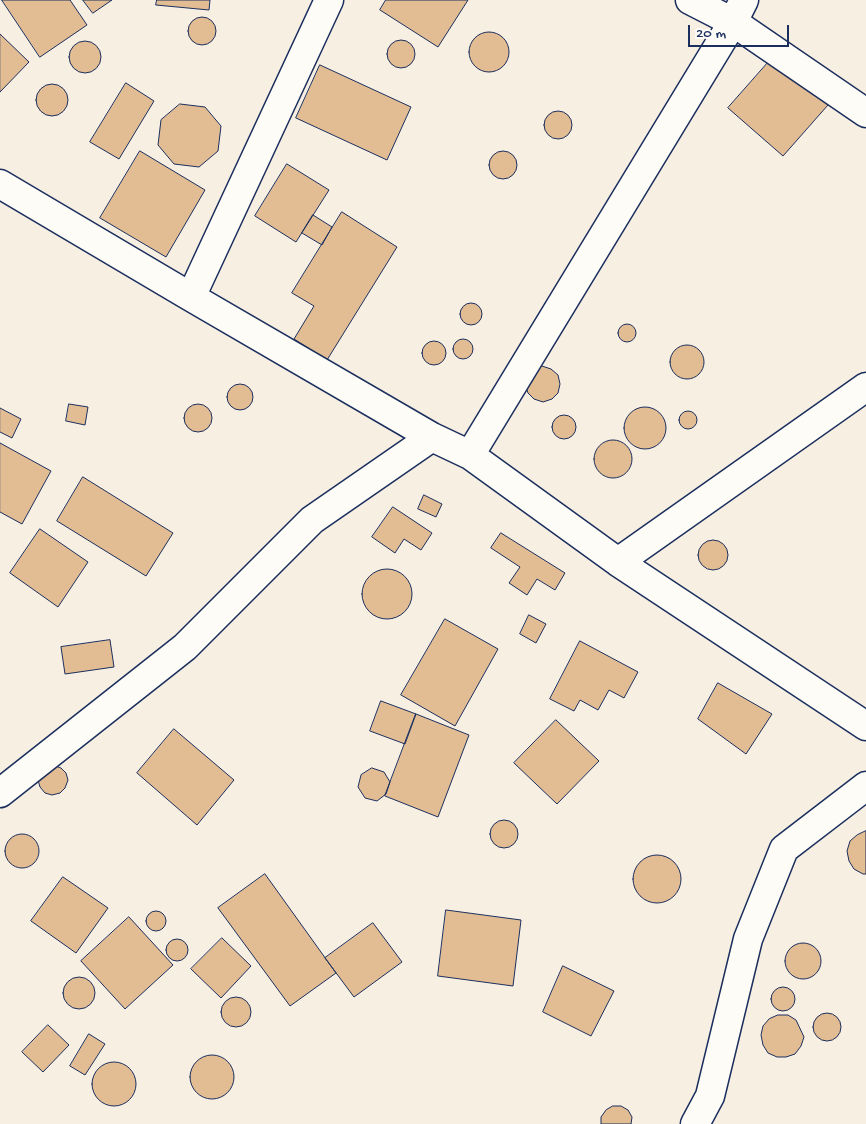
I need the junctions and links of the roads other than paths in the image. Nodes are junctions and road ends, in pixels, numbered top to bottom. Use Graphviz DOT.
graph roads {
  1 [pos="328,0"];
  2 [pos="690,0"];
  3 [pos="739,11"];
  4 [pos="866,113"];
  5 [pos="0,184"];
  6 [pos="190,297"];
  7 [pos="866,387"];
  8 [pos="432,437"];
  9 [pos="470,455"];
  10 [pos="618,562"];
  11 [pos="866,726"];
  12 [pos="866,786"];
  13 [pos="0,793"];
  14 [pos="695,1124"];
  1 -- 6 [label="street"];
  2 -- 3 [label="street"];
  3 -- 4 [label="street"];
  3 -- 9 [label="street"];
  5 -- 6 [label="street"];
  6 -- 8 [label="street"];
  7 -- 10 [label="street"];
  8 -- 9 [label="street"];
  8 -- 13 [label="street"];
  9 -- 10 [label="street"];
  10 -- 11 [label="street"];
  12 -- 14 [label="street"];
}
